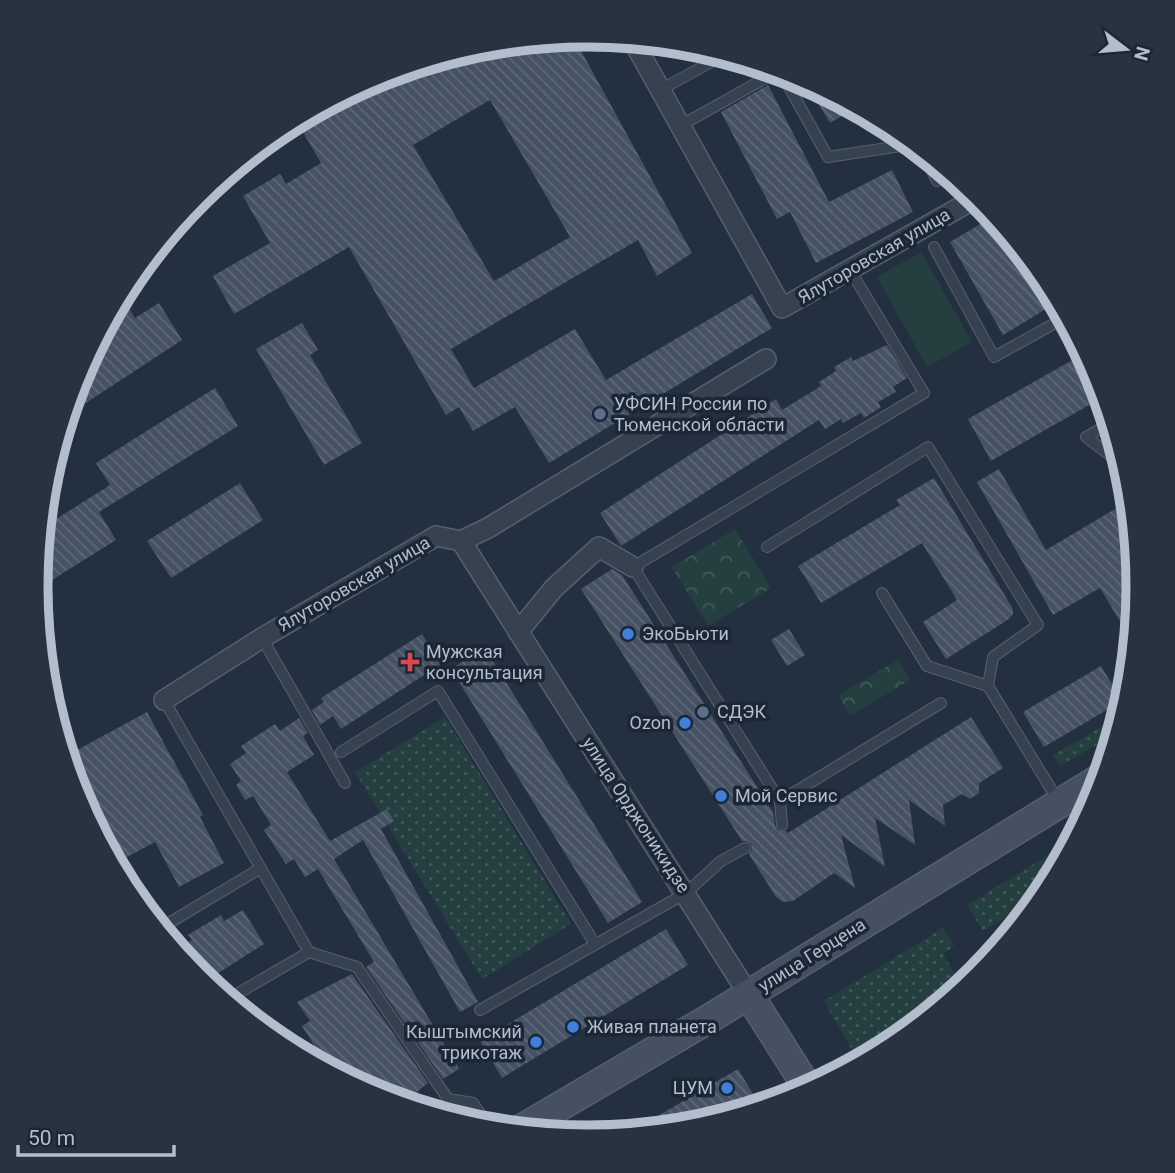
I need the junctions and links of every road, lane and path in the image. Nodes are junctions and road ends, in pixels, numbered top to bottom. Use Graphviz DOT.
graph roads {
  1 [pos="638,50"];
  2 [pos="710,62"];
  3 [pos="766,78"];
  4 [pos="787,86"];
  5 [pos="660,90"];
  6 [pos="680,126"];
  7 [pos="899,146"];
  8 [pos="933,173"];
  9 [pos="937,181"];
  10 [pos="967,203"];
  11 [pos="934,247"];
  12 [pos="850,270"];
  13 [pos="1057,322"];
  14 [pos="766,359"];
  15 [pos="1102,428"];
  16 [pos="1110,455"];
  17 [pos="461,541"];
  18 [pos="766,547"];
  19 [pos="633,567"];
  20 [pos="882,593"];
  21 [pos="518,632"];
  22 [pos="262,638"];
  23 [pos="988,686"];
  24 [pos="164,700"];
  25 [pos="941,703"];
  26 [pos="341,752"];
  27 [pos="345,783"];
  28 [pos="1089,785"];
  29 [pos="780,801"];
  30 [pos="1060,803"];
  31 [pos="782,825"];
  32 [pos="746,848"];
  33 [pos="261,868"];
  34 [pos="686,893"];
  35 [pos="167,924"];
  36 [pos="595,944"];
  37 [pos="309,952"];
  38 [pos="749,995"];
  39 [pos="238,997"];
  40 [pos="480,1010"];
  41 [pos="803,1081"];
  42 [pos="482,1115"];
  43 [pos="532,1123"];
  1 -- 5 [label="street, Ялуторовская улица"];
  2 -- 5 [label="lane"];
  3 -- 6 [label="lane"];
  4 -- 7 [label="lane"];
  5 -- 6 [label="street, Ялуторовская улица"];
  6 -- 12 [label="street, Ялуторовская улица"];
  8 -- 9 [label="lane"];
  10 -- 12 [label="street, Ялуторовская улица"];
  11 -- 13 [label="lane"];
  12 -- 19 [label="lane"];
  14 -- 17 [label="street, Ялуторовская улица"];
  15 -- 16 [label="lane"];
  17 -- 21 [label="street, улица Орджоникидзе"];
  17 -- 22 [label="street, Ялуторовская улица"];
  18 -- 23 [label="lane"];
  19 -- 21 [label="street"];
  19 -- 29 [label="lane"];
  20 -- 23 [label="lane"];
  21 -- 34 [label="street, улица Орджоникидзе"];
  22 -- 24 [label="street, Ялуторовская улица"];
  22 -- 27 [label="lane"];
  23 -- 30 [label="lane"];
  24 -- 33 [label="lane"];
  25 -- 29 [label="lane"];
  26 -- 36 [label="lane"];
  28 -- 30 [label="street, улица Герцена"];
  29 -- 31 [label="lane"];
  30 -- 38 [label="street, улица Герцена"];
  32 -- 34 [label="lane"];
  33 -- 35 [label="lane"];
  33 -- 37 [label="lane"];
  34 -- 36 [label="lane"];
  34 -- 38 [label="street, улица Орджоникидзе"];
  36 -- 40 [label="lane"];
  37 -- 39 [label="lane"];
  37 -- 42 [label="lane"];
  38 -- 41 [label="street, улица Орджоникидзе"];
  38 -- 43 [label="street, улица Герцена"];
}
